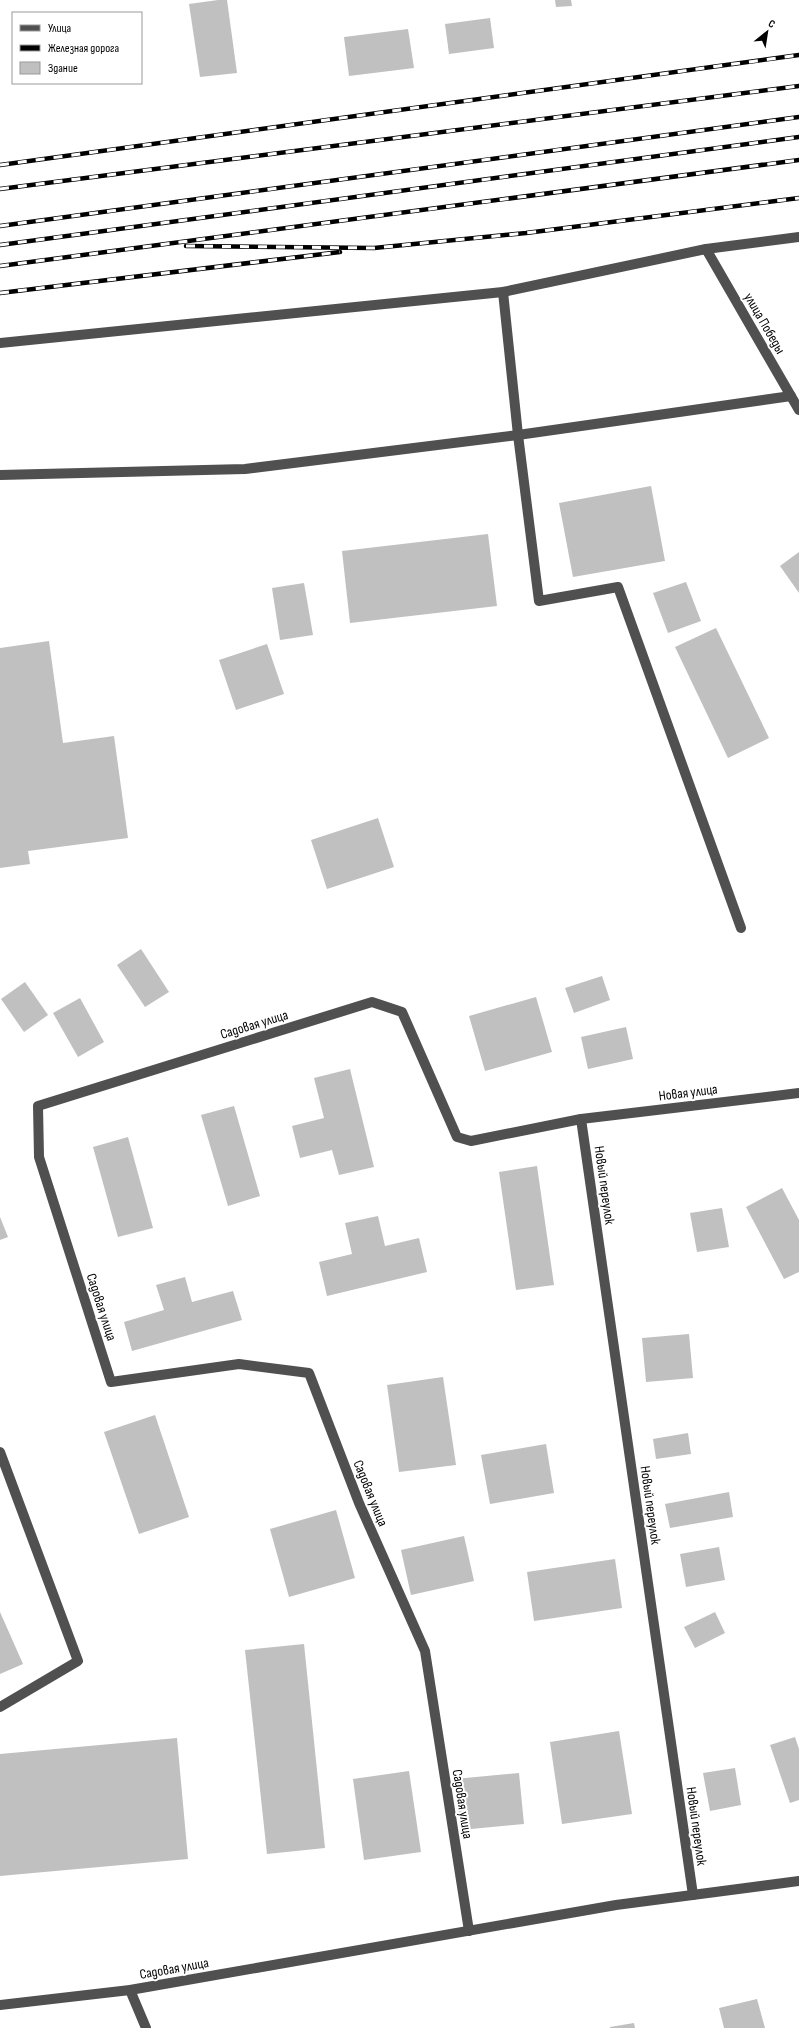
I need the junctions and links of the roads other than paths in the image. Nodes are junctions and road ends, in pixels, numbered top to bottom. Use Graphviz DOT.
graph roads {
  1 [pos="799,237"];
  2 [pos="706,249"];
  3 [pos="503,292"];
  4 [pos="0,343"];
  5 [pos="790,396"];
  6 [pos="799,410"];
  7 [pos="518,435"];
  8 [pos="0,475"];
  9 [pos="741,928"];
  10 [pos="799,1093"];
  11 [pos="581,1119"];
  12 [pos="0,1452"];
  13 [pos="0,1707"];
  14 [pos="799,1881"];
  15 [pos="693,1895"];
  16 [pos="469,1930"];
  17 [pos="130,1990"];
  18 [pos="0,2005"];
  19 [pos="146,2028"];
  1 -- 2 [label="street"];
  2 -- 3 [label="street"];
  2 -- 5 [label="street, улица Победы"];
  3 -- 4 [label="street"];
  3 -- 7 [label="street"];
  5 -- 6 [label="street, улица Победы"];
  5 -- 7 [label="street"];
  7 -- 8 [label="street"];
  7 -- 9 [label="street"];
  10 -- 11 [label="street, Новая улица"];
  11 -- 15 [label="street, Новый переулок"];
  11 -- 16 [label="street, Садовая улица"];
  12 -- 13 [label="street"];
  14 -- 15 [label="street, Садовая улица"];
  15 -- 16 [label="street, Садовая улица"];
  16 -- 17 [label="street, Садовая улица"];
  17 -- 18 [label="street, Садовая улица"];
  17 -- 19 [label="street"];
}
